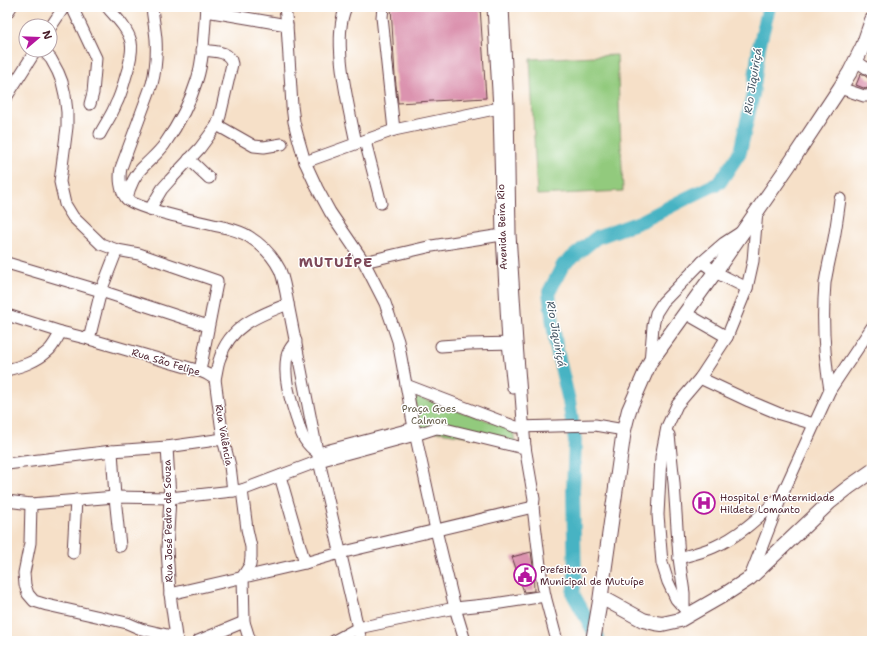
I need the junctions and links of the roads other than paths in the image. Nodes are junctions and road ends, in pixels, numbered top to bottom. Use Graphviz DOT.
graph roads {
  1 [pos="11,7"];
  2 [pos="64,7"];
  3 [pos="72,7"];
  4 [pos="107,7"];
  5 [pos="285,7"];
  6 [pos="346,7"];
  7 [pos="383,7"];
  8 [pos="493,7"];
  9 [pos="503,7"];
  10 [pos="151,9"];
  11 [pos="206,9"];
  12 [pos="7,13"];
  13 [pos="57,18"];
  14 [pos="872,20"];
  15 [pos="287,25"];
  16 [pos="202,50"];
  17 [pos="31,58"];
  18 [pos="50,58"];
  19 [pos="856,61"];
  20 [pos="872,72"];
  21 [pos="840,88"];
  22 [pos="872,92"];
  23 [pos="8,93"];
  24 [pos="90,104"];
  25 [pos="504,107"];
  26 [pos="217,125"];
  27 [pos="394,130"];
  28 [pos="100,134"];
  29 [pos="361,142"];
  30 [pos="282,144"];
  31 [pos="189,159"];
  32 [pos="305,162"];
  33 [pos="209,178"];
  34 [pos="126,199"];
  35 [pos="840,199"];
  36 [pos="381,203"];
  37 [pos="150,209"];
  38 [pos="758,210"];
  39 [pos="744,229"];
  40 [pos="506,234"];
  41 [pos="116,250"];
  42 [pos="364,262"];
  43 [pos="702,262"];
  44 [pos="7,263"];
  45 [pos="715,272"];
  46 [pos="747,288"];
  47 [pos="102,291"];
  48 [pos="288,304"];
  49 [pos="685,313"];
  50 [pos="7,315"];
  51 [pos="208,326"];
  52 [pos="872,327"];
  53 [pos="61,332"];
  54 [pos="727,337"];
  55 [pos="89,339"];
  56 [pos="296,341"];
  57 [pos="512,343"];
  58 [pos="441,346"];
  59 [pos="650,362"];
  60 [pos="7,370"];
  61 [pos="200,371"];
  62 [pos="700,378"];
  63 [pos="215,380"];
  64 [pos="406,385"];
  65 [pos="830,390"];
  66 [pos="814,424"];
  67 [pos="520,427"];
  68 [pos="667,427"];
  69 [pos="624,430"];
  70 [pos="414,431"];
  71 [pos="223,439"];
  72 [pos="167,447"];
  73 [pos="522,447"];
  74 [pos="112,451"];
  75 [pos="318,457"];
  76 [pos="7,464"];
  77 [pos="872,471"];
  78 [pos="280,476"];
  79 [pos="238,491"];
  80 [pos="782,495"];
  81 [pos="115,497"];
  82 [pos="170,498"];
  83 [pos="76,500"];
  84 [pos="7,502"];
  85 [pos="31,504"];
  86 [pos="533,507"];
  87 [pos="436,530"];
  88 [pos="120,546"];
  89 [pos="73,553"];
  90 [pos="340,553"];
  91 [pos="679,558"];
  92 [pos="305,563"];
  93 [pos="243,576"];
  94 [pos="750,578"];
  95 [pos="170,594"];
  96 [pos="545,596"];
  97 [pos="600,599"];
  98 [pos="455,608"];
  99 [pos="687,611"];
  100 [pos="244,622"];
  101 [pos="358,628"];
  102 [pos="554,630"];
  103 [pos="177,639"];
  104 [pos="198,641"];
  105 [pos="250,641"];
  106 [pos="334,641"];
  107 [pos="361,641"];
  108 [pos="464,641"];
  109 [pos="549,641"];
  110 [pos="557,641"];
  111 [pos="593,641"];
  1 -- 12 [label="street"];
  2 -- 13 [label="street"];
  3 -- 24 [label="street"];
  4 -- 28 [label="street"];
  5 -- 15 [label="street"];
  6 -- 29 [label="street"];
  7 -- 27 [label="street"];
  8 -- 25 [label="street, Avenida Beira Rio"];
  9 -- 25 [label="street, Avenida Beira Rio"];
  10 -- 34 [label="street"];
  11 -- 15 [label="street"];
  11 -- 16 [label="street"];
  14 -- 19 [label="main road"];
  15 -- 32 [label="street"];
  16 -- 26 [label="street"];
  16 -- 34 [label="street"];
  17 -- 23 [label="street"];
  18 -- 41 [label="street"];
  19 -- 20 [label="street"];
  19 -- 21 [label="main road"];
  21 -- 22 [label="street"];
  21 -- 38 [label="main road"];
  25 -- 27 [label="street"];
  25 -- 40 [label="street, Avenida Beira Rio"];
  26 -- 30 [label="street"];
  26 -- 31 [label="street"];
  27 -- 29 [label="street"];
  29 -- 32 [label="street"];
  29 -- 36 [label="street"];
  31 -- 33 [label="street"];
  31 -- 37 [label="street"];
  32 -- 42 [label="street"];
  34 -- 37 [label="street"];
  35 -- 65 [label="street"];
  37 -- 48 [label="street"];
  38 -- 39 [label="main road"];
  38 -- 46 [label="street"];
  39 -- 43 [label="street"];
  39 -- 45 [label="main road"];
  40 -- 42 [label="street"];
  40 -- 57 [label="street, Avenida Beira Rio"];
  41 -- 47 [label="street"];
  41 -- 51 [label="street"];
  42 -- 64 [label="street"];
  43 -- 45 [label="street"];
  43 -- 59 [label="street"];
  44 -- 47 [label="street"];
  45 -- 46 [label="street"];
  45 -- 49 [label="main road"];
  46 -- 54 [label="street"];
  47 -- 51 [label="street"];
  47 -- 55 [label="street"];
  48 -- 56 [label="street"];
  48 -- 63 [label="street"];
  49 -- 54 [label="street"];
  49 -- 59 [label="main road"];
  50 -- 53 [label="street, Rua São Felipe"];
  51 -- 61 [label="street"];
  52 -- 65 [label="street"];
  53 -- 55 [label="street, Rua São Felipe"];
  53 -- 60 [label="street"];
  54 -- 62 [label="street"];
  55 -- 61 [label="street, Rua São Felipe"];
  56 -- 75 [label="street"];
  56 -- 75 [label="street"];
  57 -- 58 [label="street"];
  57 -- 67 [label="street, Avenida Beira Rio"];
  59 -- 69 [label="main road"];
  61 -- 63 [label="street, Rua São Felipe"];
  62 -- 66 [label="street"];
  62 -- 68 [label="street"];
  63 -- 71 [label="street, Rua Valência"];
  64 -- 67 [label="street"];
  64 -- 70 [label="street"];
  65 -- 66 [label="street"];
  66 -- 80 [label="street"];
  67 -- 69 [label="street"];
  67 -- 73 [label="street, Avenida Beira Rio"];
  68 -- 91 [label="street"];
  68 -- 99 [label="street"];
  69 -- 97 [label="main road"];
  70 -- 73 [label="street"];
  70 -- 75 [label="street"];
  70 -- 87 [label="street"];
  71 -- 72 [label="street"];
  71 -- 79 [label="street, Rua Valência"];
  72 -- 74 [label="street"];
  72 -- 82 [label="street, Rua José Pedro de Souza"];
  73 -- 86 [label="street, Avenida Beira Rio"];
  74 -- 76 [label="street"];
  74 -- 81 [label="street"];
  75 -- 78 [label="street"];
  75 -- 90 [label="street"];
  77 -- 94 [label="main road"];
  78 -- 79 [label="street"];
  78 -- 92 [label="street"];
  79 -- 82 [label="street"];
  79 -- 93 [label="street, Rua Valência"];
  80 -- 91 [label="street"];
  80 -- 94 [label="street"];
  81 -- 82 [label="street"];
  81 -- 83 [label="street"];
  81 -- 88 [label="street"];
  82 -- 95 [label="street, Rua José Pedro de Souza"];
  83 -- 85 [label="street"];
  83 -- 89 [label="street"];
  84 -- 85 [label="street"];
  85 -- 103 [label="street"];
  86 -- 87 [label="street"];
  86 -- 96 [label="street, Avenida Beira Rio"];
  87 -- 90 [label="street"];
  87 -- 98 [label="street"];
  90 -- 92 [label="street"];
  90 -- 101 [label="street"];
  91 -- 99 [label="street"];
  92 -- 93 [label="street"];
  93 -- 95 [label="street"];
  93 -- 100 [label="street, Rua Valência"];
  94 -- 99 [label="main road"];
  95 -- 103 [label="street, Rua José Pedro de Souza"];
  96 -- 98 [label="street"];
  96 -- 102 [label="street, Avenida Beira Rio"];
  97 -- 99 [label="main road"];
  97 -- 111 [label="main road"];
  98 -- 101 [label="street"];
  98 -- 108 [label="street"];
  100 -- 104 [label="street"];
  100 -- 105 [label="street, Rua Valência"];
  101 -- 106 [label="street"];
  101 -- 107 [label="street"];
  102 -- 109 [label="street"];
  102 -- 110 [label="street, Avenida Beira Rio"];
}
